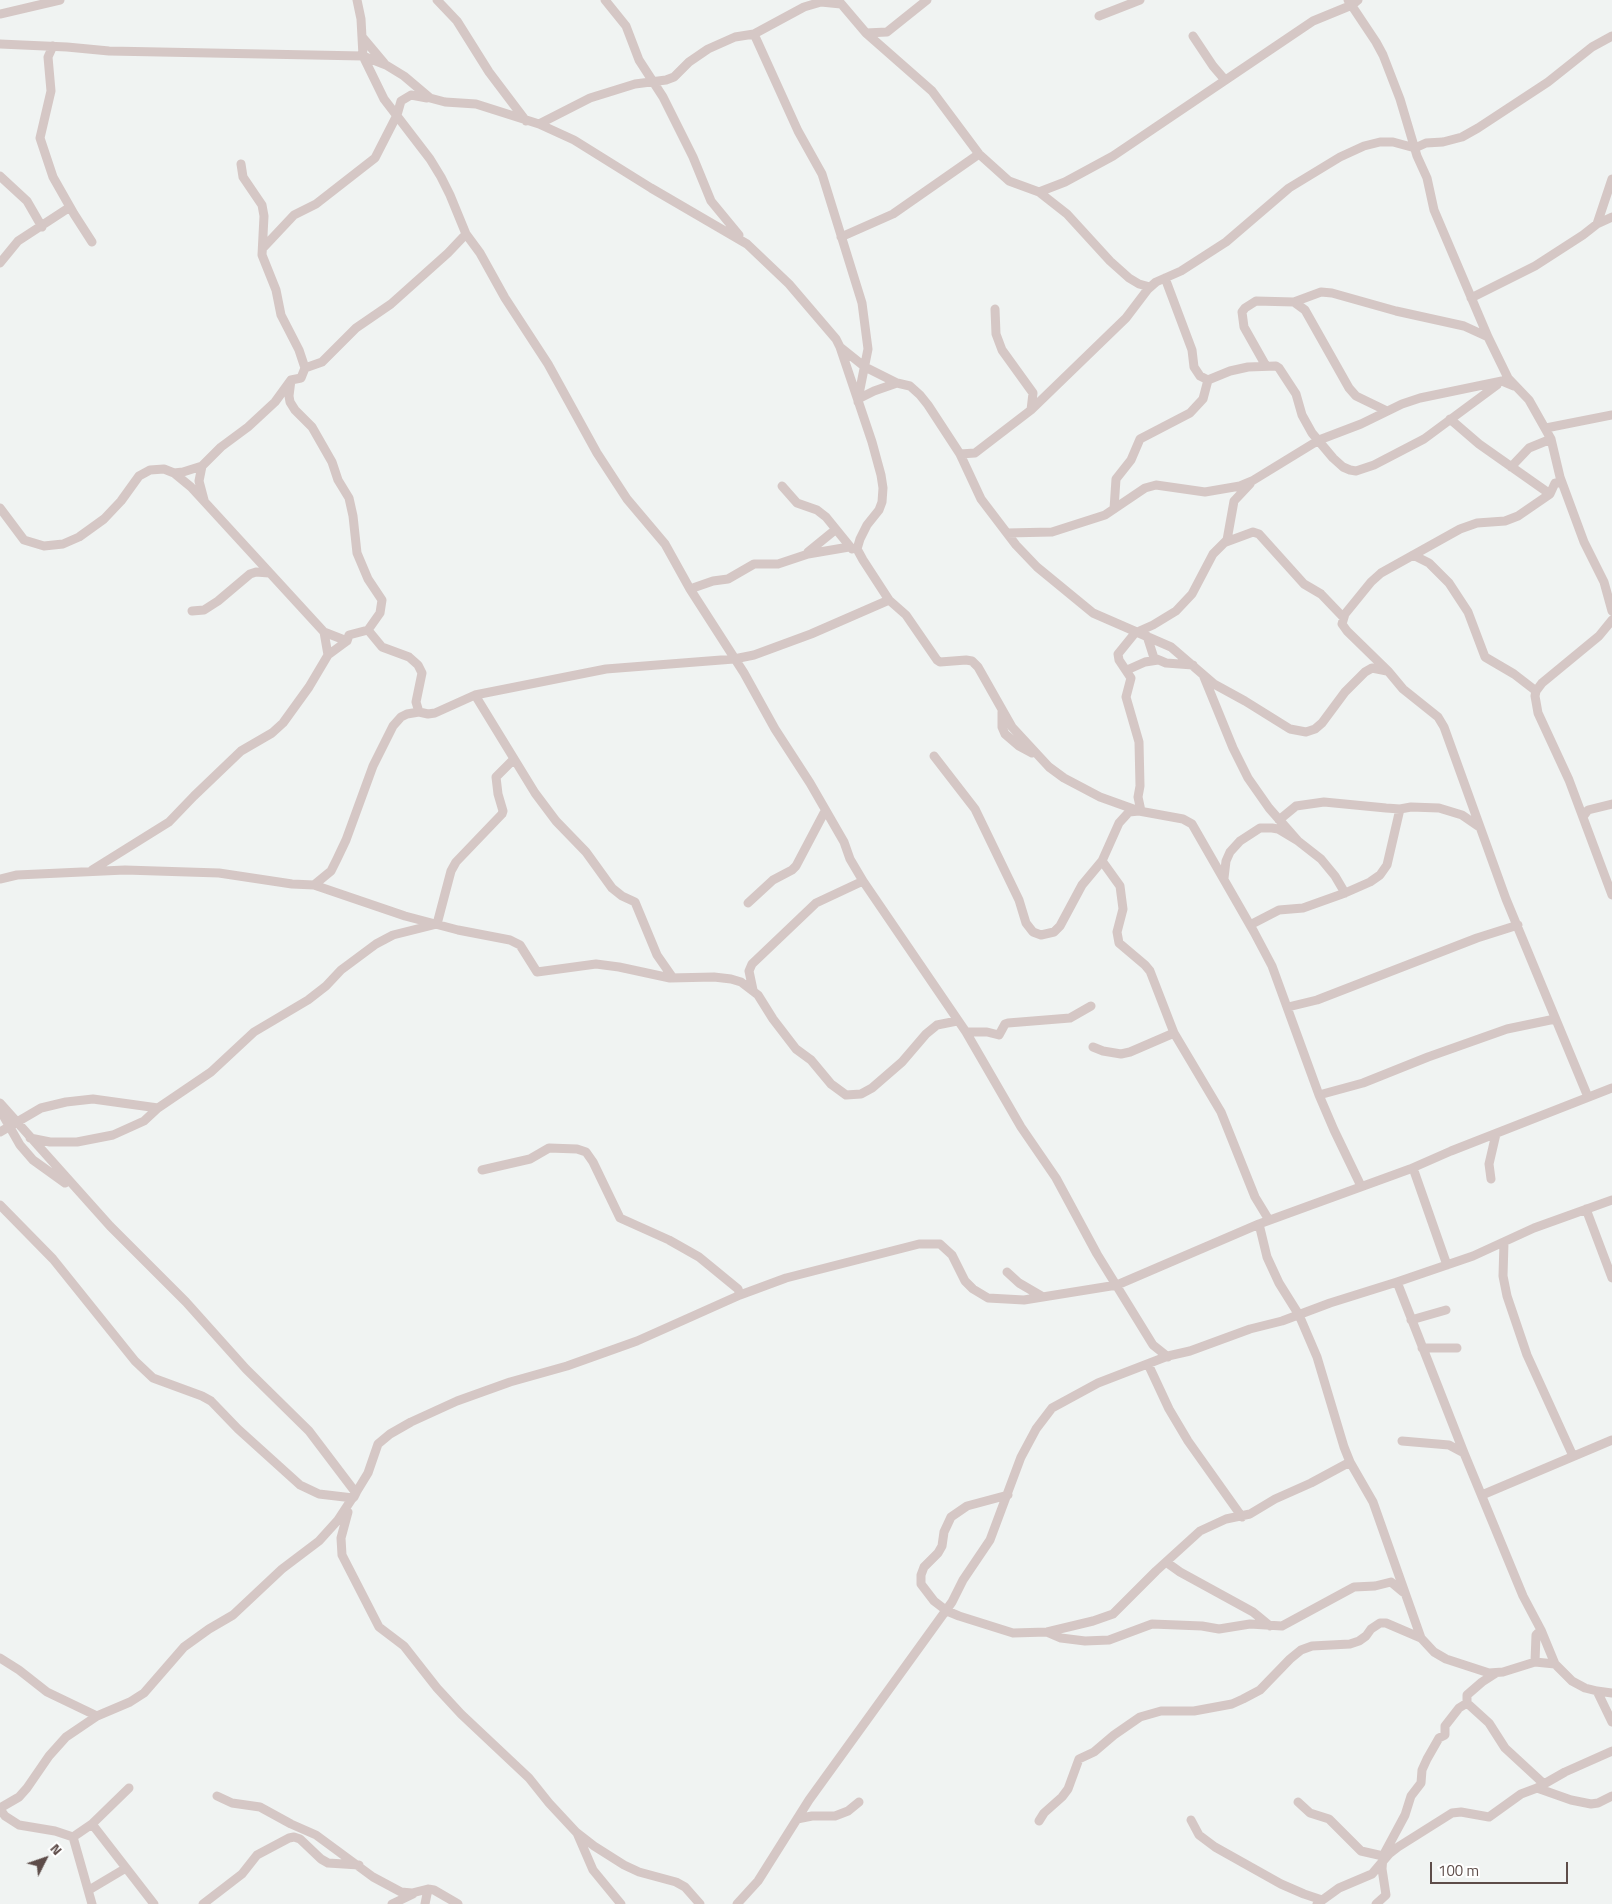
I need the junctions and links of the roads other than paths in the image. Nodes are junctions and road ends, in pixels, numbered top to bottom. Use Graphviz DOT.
graph roads {
  1 [pos="60,0"];
  2 [pos="357,0"];
  3 [pos="437,0"];
  4 [pos="605,0"];
  5 [pos="927,0"];
  6 [pos="1140,0"];
  7 [pos="840,2"];
  8 [pos="1353,2"];
  9 [pos="0,14"];
  10 [pos="1099,16"];
  11 [pos="866,33"];
  12 [pos="754,34"];
  13 [pos="1193,36"];
  14 [pos="1612,36"];
  15 [pos="363,38"];
  16 [pos="0,44"];
  17 [pos="53,46"];
  18 [pos="363,56"];
  19 [pos="386,65"];
  20 [pos="669,79"];
  21 [pos="1225,80"];
  22 [pos="653,82"];
  23 [pos="663,97"];
  24 [pos="430,98"];
  25 [pos="397,115"];
  26 [pos="527,121"];
  27 [pos="539,124"];
  28 [pos="1415,148"];
  29 [pos="979,154"];
  30 [pos="241,164"];
  31 [pos="0,176"];
  32 [pos="1612,179"];
  33 [pos="1039,192"];
  34 [pos="70,207"];
  35 [pos="1612,217"];
  36 [pos="1596,224"];
  37 [pos="42,227"];
  38 [pos="466,234"];
  39 [pos="841,237"];
  40 [pos="92,242"];
  41 [pos="747,244"];
  42 [pos="263,248"];
  43 [pos="0,264"];
  44 [pos="1165,278"];
  45 [pos="1150,286"];
  46 [pos="1471,298"];
  47 [pos="1294,302"];
  48 [pos="995,309"];
  49 [pos="1488,338"];
  50 [pos="840,347"];
  51 [pos="1266,366"];
  52 [pos="865,367"];
  53 [pos="305,368"];
  54 [pos="292,380"];
  55 [pos="1208,380"];
  56 [pos="1502,381"];
  57 [pos="897,384"];
  58 [pos="1516,387"];
  59 [pos="858,401"];
  60 [pos="1031,410"];
  61 [pos="1387,411"];
  62 [pos="1612,415"];
  63 [pos="1450,419"];
  64 [pos="1546,428"];
  65 [pos="1551,439"];
  66 [pos="1318,440"];
  67 [pos="975,453"];
  68 [pos="960,454"];
  69 [pos="202,466"];
  70 [pos="1511,466"];
  71 [pos="967,471"];
  72 [pos="174,473"];
  73 [pos="1254,480"];
  74 [pos="1562,483"];
  75 [pos="782,486"];
  76 [pos="1550,494"];
  77 [pos="206,504"];
  78 [pos="0,508"];
  79 [pos="1114,509"];
  80 [pos="835,530"];
  81 [pos="1007,533"];
  82 [pos="1226,542"];
  83 [pos="850,546"];
  84 [pos="1413,555"];
  85 [pos="803,556"];
  86 [pos="862,560"];
  87 [pos="269,573"];
  88 [pos="690,589"];
  89 [pos="889,600"];
  90 [pos="192,611"];
  91 [pos="1612,611"];
  92 [pos="1343,617"];
  93 [pos="1612,620"];
  94 [pos="368,630"];
  95 [pos="324,632"];
  96 [pos="1136,633"];
  97 [pos="1147,636"];
  98 [pos="347,640"];
  99 [pos="328,655"];
  100 [pos="754,655"];
  101 [pos="734,659"];
  102 [pos="1158,660"];
  103 [pos="1193,665"];
  104 [pos="1127,670"];
  105 [pos="1388,671"];
  106 [pos="744,672"];
  107 [pos="1203,674"];
  108 [pos="1536,691"];
  109 [pos="475,695"];
  110 [pos="419,712"];
  111 [pos="934,756"];
  112 [pos="514,759"];
  113 [pos="1612,804"];
  114 [pos="1400,809"];
  115 [pos="825,811"];
  116 [pos="1140,811"];
  117 [pos="1583,817"];
  118 [pos="1279,820"];
  119 [pos="1479,826"];
  120 [pos="1298,841"];
  121 [pos="1102,861"];
  122 [pos="91,871"];
  123 [pos="1224,878"];
  124 [pos="0,879"];
  125 [pos="863,881"];
  126 [pos="314,885"];
  127 [pos="1345,893"];
  128 [pos="1612,895"];
  129 [pos="748,903"];
  130 [pos="437,924"];
  131 [pos="1250,925"];
  132 [pos="1518,925"];
  133 [pos="673,978"];
  134 [pos="753,990"];
  135 [pos="1091,1006"];
  136 [pos="1288,1006"];
  137 [pos="1555,1018"];
  138 [pos="957,1021"];
  139 [pos="966,1032"];
  140 [pos="1174,1033"];
  141 [pos="1092,1047"];
  142 [pos="1612,1088"];
  143 [pos="1319,1095"];
  144 [pos="1588,1097"];
  145 [pos="0,1104"];
  146 [pos="158,1108"];
  147 [pos="0,1110"];
  148 [pos="31,1113"];
  149 [pos="13,1126"];
  150 [pos="0,1132"];
  151 [pos="1496,1134"];
  152 [pos="28,1136"];
  153 [pos="1412,1168"];
  154 [pos="482,1170"];
  155 [pos="1491,1179"];
  156 [pos="1362,1186"];
  157 [pos="76,1190"];
  158 [pos="1612,1200"];
  159 [pos="0,1205"];
  160 [pos="1586,1209"];
  161 [pos="1269,1220"];
  162 [pos="1259,1224"];
  163 [pos="1504,1242"];
  164 [pos="1447,1265"];
  165 [pos="1006,1272"];
  166 [pos="1612,1278"];
  167 [pos="1397,1282"];
  168 [pos="1117,1285"];
  169 [pos="740,1295"];
  170 [pos="1044,1297"];
  171 [pos="1446,1310"];
  172 [pos="1299,1314"];
  173 [pos="1412,1320"];
  174 [pos="1422,1348"];
  175 [pos="1457,1348"];
  176 [pos="1168,1357"];
  177 [pos="1148,1364"];
  178 [pos="1612,1440"];
  179 [pos="1402,1441"];
  180 [pos="1464,1453"];
  181 [pos="1574,1456"];
  182 [pos="1350,1462"];
  183 [pos="354,1495"];
  184 [pos="1008,1495"];
  185 [pos="1482,1495"];
  186 [pos="1242,1517"];
  187 [pos="1166,1562"];
  188 [pos="1404,1592"];
  189 [pos="947,1610"];
  190 [pos="1270,1626"];
  191 [pos="1541,1630"];
  192 [pos="1047,1632"];
  193 [pos="1421,1638"];
  194 [pos="0,1658"];
  195 [pos="1535,1662"];
  196 [pos="1556,1664"];
  197 [pos="1496,1673"];
  198 [pos="1597,1692"];
  199 [pos="1612,1693"];
  200 [pos="1467,1703"];
  201 [pos="96,1716"];
  202 [pos="1612,1722"];
  203 [pos="1612,1752"];
  204 [pos="1541,1786"];
  205 [pos="128,1788"];
  206 [pos="217,1796"];
  207 [pos="1612,1796"];
  208 [pos="860,1802"];
  209 [pos="1298,1802"];
  210 [pos="0,1809"];
  211 [pos="797,1819"];
  212 [pos="1191,1820"];
  213 [pos="1039,1821"];
  214 [pos="92,1824"];
  215 [pos="576,1832"];
  216 [pos="73,1837"];
  217 [pos="1383,1859"];
  218 [pos="359,1865"];
  219 [pos="126,1868"];
  220 [pos="428,1889"];
  221 [pos="89,1890"];
  222 [pos="416,1893"];
  223 [pos="1320,1902"];
  224 [pos="92,1904"];
  225 [pos="154,1904"];
  226 [pos="203,1904"];
  227 [pos="392,1904"];
  228 [pos="425,1904"];
  229 [pos="458,1904"];
  230 [pos="621,1904"];
  231 [pos="700,1904"];
  232 [pos="737,1904"];
  233 [pos="1376,1904"];
  1 -- 9 [label="street"];
  2 -- 15 [label="street"];
  3 -- 26 [label="street"];
  4 -- 22 [label="street"];
  5 -- 11 [label="street"];
  6 -- 10 [label="street"];
  7 -- 11 [label="street"];
  7 -- 12 [label="street"];
  8 -- 21 [label="street"];
  8 -- 28 [label="street"];
  11 -- 29 [label="street"];
  12 -- 20 [label="street"];
  12 -- 39 [label="street"];
  13 -- 21 [label="street"];
  14 -- 28 [label="street"];
  15 -- 18 [label="street"];
  15 -- 19 [label="street"];
  16 -- 17 [label="street"];
  17 -- 18 [label="street"];
  17 -- 34 [label="street"];
  18 -- 19 [label="street"];
  18 -- 25 [label="street"];
  19 -- 24 [label="street"];
  20 -- 22 [label="street"];
  20 -- 23 [label="street"];
  21 -- 33 [label="street"];
  22 -- 23 [label="street"];
  22 -- 27 [label="street"];
  23 -- 41 [label="street"];
  24 -- 25 [label="street"];
  24 -- 26 [label="street"];
  25 -- 38 [label="street"];
  25 -- 42 [label="street"];
  26 -- 27 [label="street"];
  27 -- 41 [label="street"];
  28 -- 44 [label="street"];
  28 -- 46 [label="street"];
  29 -- 33 [label="street"];
  29 -- 39 [label="street"];
  30 -- 42 [label="street"];
  31 -- 37 [label="street"];
  32 -- 36 [label="street"];
  33 -- 45 [label="street"];
  34 -- 37 [label="street"];
  34 -- 40 [label="street"];
  35 -- 36 [label="street"];
  36 -- 46 [label="street"];
  37 -- 43 [label="street"];
  38 -- 53 [label="street"];
  38 -- 88 [label="street"];
  39 -- 52 [label="street"];
  41 -- 50 [label="street"];
  42 -- 53 [label="street"];
  44 -- 45 [label="street"];
  44 -- 55 [label="street"];
  45 -- 60 [label="street"];
  46 -- 49 [label="street"];
  47 -- 49 [label="street"];
  47 -- 51 [label="street"];
  47 -- 61 [label="street"];
  48 -- 60 [label="street"];
  49 -- 58 [label="street"];
  50 -- 52 [label="street"];
  50 -- 59 [label="street"];
  51 -- 55 [label="street"];
  51 -- 66 [label="street"];
  52 -- 57 [label="street"];
  52 -- 59 [label="street"];
  53 -- 54 [label="street"];
  54 -- 69 [label="street"];
  54 -- 94 [label="street"];
  55 -- 79 [label="street"];
  56 -- 58 [label="street"];
  56 -- 61 [label="street"];
  56 -- 63 [label="street"];
  57 -- 59 [label="street"];
  57 -- 68 [label="street"];
  58 -- 64 [label="street"];
  59 -- 86 [label="street"];
  60 -- 67 [label="street"];
  61 -- 66 [label="street"];
  62 -- 64 [label="street"];
  63 -- 66 [label="street"];
  63 -- 70 [label="street"];
  64 -- 65 [label="street"];
  65 -- 70 [label="street"];
  65 -- 74 [label="street"];
  66 -- 73 [label="street"];
  67 -- 68 [label="street"];
  67 -- 71 [label="street"];
  68 -- 71 [label="street"];
  69 -- 72 [label="street"];
  69 -- 77 [label="street"];
  70 -- 76 [label="street"];
  71 -- 81 [label="street"];
  72 -- 77 [label="street"];
  72 -- 78 [label="street"];
  73 -- 79 [label="street"];
  73 -- 82 [label="street"];
  74 -- 76 [label="street"];
  74 -- 91 [label="street"];
  75 -- 80 [label="street"];
  76 -- 84 [label="street"];
  77 -- 87 [label="street"];
  79 -- 81 [label="street"];
  80 -- 83 [label="street"];
  80 -- 85 [label="street"];
  81 -- 96 [label="street"];
  82 -- 92 [label="street"];
  82 -- 96 [label="street"];
  83 -- 85 [label="street"];
  83 -- 86 [label="street"];
  84 -- 92 [label="street"];
  84 -- 108 [label="street"];
  85 -- 88 [label="street"];
  86 -- 89 [label="street"];
  87 -- 90 [label="street"];
  87 -- 95 [label="street"];
  88 -- 101 [label="street"];
  89 -- 100 [label="street"];
  89 -- 116 [label="street"];
  92 -- 105 [label="street"];
  93 -- 108 [label="street"];
  94 -- 98 [label="street"];
  94 -- 110 [label="street"];
  95 -- 98 [label="street"];
  95 -- 99 [label="street"];
  96 -- 97 [label="street"];
  96 -- 104 [label="street"];
  97 -- 102 [label="street"];
  97 -- 103 [label="street"];
  98 -- 99 [label="street"];
  99 -- 122 [label="street"];
  100 -- 101 [label="street"];
  100 -- 106 [label="street"];
  101 -- 106 [label="street"];
  101 -- 109 [label="street"];
  102 -- 103 [label="street"];
  102 -- 104 [label="street"];
  103 -- 107 [label="street"];
  104 -- 116 [label="street"];
  105 -- 107 [label="street"];
  105 -- 119 [label="street"];
  106 -- 115 [label="street"];
  107 -- 118 [label="street"];
  108 -- 117 [label="street"];
  109 -- 110 [label="street"];
  109 -- 112 [label="street"];
  110 -- 126 [label="street"];
  111 -- 121 [label="street"];
  112 -- 130 [label="street"];
  112 -- 133 [label="street"];
  113 -- 117 [label="street"];
  114 -- 118 [label="street"];
  114 -- 119 [label="street"];
  114 -- 127 [label="street"];
  115 -- 125 [label="street"];
  115 -- 129 [label="street"];
  116 -- 121 [label="street"];
  116 -- 123 [label="street"];
  117 -- 128 [label="street"];
  118 -- 120 [label="street"];
  119 -- 132 [label="street"];
  120 -- 123 [label="street"];
  120 -- 127 [label="street"];
  121 -- 140 [label="street"];
  122 -- 124 [label="street"];
  122 -- 126 [label="street"];
  123 -- 131 [label="street"];
  125 -- 134 [label="street"];
  125 -- 138 [label="street"];
  126 -- 130 [label="street"];
  127 -- 131 [label="street"];
  130 -- 133 [label="street"];
  130 -- 146 [label="street"];
  131 -- 136 [label="street"];
  132 -- 136 [label="street"];
  132 -- 137 [label="street"];
  133 -- 134 [label="street"];
  134 -- 138 [label="street"];
  135 -- 139 [label="street"];
  136 -- 143 [label="street"];
  137 -- 143 [label="street"];
  137 -- 144 [label="street"];
  138 -- 139 [label="street"];
  139 -- 168 [label="street"];
  140 -- 141 [label="street"];
  140 -- 161 [label="street"];
  142 -- 144 [label="street"];
  143 -- 156 [label="street"];
  144 -- 151 [label="street"];
  145 -- 149 [label="street"];
  146 -- 148 [label="street"];
  146 -- 152 [label="street"];
  147 -- 149 [label="street"];
  148 -- 149 [label="street"];
  148 -- 152 [label="street"];
  149 -- 150 [label="street"];
  149 -- 152 [label="street"];
  149 -- 157 [label="street"];
  151 -- 153 [label="street"];
  151 -- 155 [label="street"];
  152 -- 157 [label="street"];
  153 -- 156 [label="street"];
  153 -- 164 [label="street"];
  154 -- 169 [label="street"];
  156 -- 161 [label="street"];
  157 -- 183 [label="street"];
  158 -- 160 [label="street"];
  159 -- 183 [label="street"];
  160 -- 163 [label="street"];
  160 -- 166 [label="street"];
  161 -- 162 [label="street"];
  162 -- 168 [label="street"];
  162 -- 172 [label="street"];
  163 -- 164 [label="street"];
  163 -- 181 [label="street"];
  164 -- 167 [label="street"];
  165 -- 170 [label="street"];
  167 -- 172 [label="street"];
  167 -- 173 [label="street"];
  168 -- 170 [label="street"];
  168 -- 176 [label="street"];
  169 -- 170 [label="street"];
  169 -- 183 [label="street"];
  171 -- 173 [label="street"];
  172 -- 176 [label="street"];
  172 -- 182 [label="street"];
  173 -- 174 [label="street"];
  174 -- 175 [label="street"];
  174 -- 180 [label="street"];
  176 -- 177 [label="street"];
  177 -- 184 [label="street"];
  177 -- 186 [label="street"];
  178 -- 181 [label="street"];
  179 -- 180 [label="street"];
  180 -- 185 [label="street"];
  181 -- 185 [label="street"];
  182 -- 186 [label="street"];
  182 -- 188 [label="street"];
  183 -- 201 [label="street"];
  183 -- 215 [label="street"];
  184 -- 189 [label="street"];
  184 -- 189 [label="street"];
  185 -- 191 [label="street"];
  186 -- 187 [label="street"];
  187 -- 190 [label="street"];
  187 -- 192 [label="street"];
  188 -- 190 [label="street"];
  188 -- 193 [label="street"];
  189 -- 192 [label="street"];
  189 -- 211 [label="street"];
  190 -- 192 [label="street"];
  191 -- 195 [label="street"];
  191 -- 196 [label="street"];
  193 -- 197 [label="street"];
  193 -- 213 [label="street"];
  194 -- 201 [label="street"];
  195 -- 196 [label="street"];
  195 -- 197 [label="street"];
  196 -- 198 [label="street"];
  197 -- 200 [label="street"];
  198 -- 199 [label="street"];
  198 -- 202 [label="street"];
  200 -- 204 [label="street"];
  200 -- 217 [label="street"];
  201 -- 210 [label="street"];
  203 -- 204 [label="street"];
  204 -- 207 [label="street"];
  204 -- 217 [label="street"];
  205 -- 214 [label="street"];
  206 -- 218 [label="street"];
  208 -- 211 [label="street"];
  209 -- 217 [label="street"];
  210 -- 216 [label="street"];
  211 -- 232 [label="street"];
  212 -- 223 [label="street"];
  214 -- 216 [label="street"];
  214 -- 219 [label="street"];
  215 -- 230 [label="street"];
  215 -- 231 [label="street"];
  216 -- 221 [label="street"];
  217 -- 223 [label="street"];
  217 -- 233 [label="street"];
  218 -- 222 [label="street"];
  218 -- 226 [label="street"];
  219 -- 221 [label="street"];
  219 -- 225 [label="street"];
  220 -- 222 [label="street"];
  220 -- 228 [label="street"];
  220 -- 229 [label="street"];
  221 -- 224 [label="street"];
  222 -- 227 [label="street"];
}
